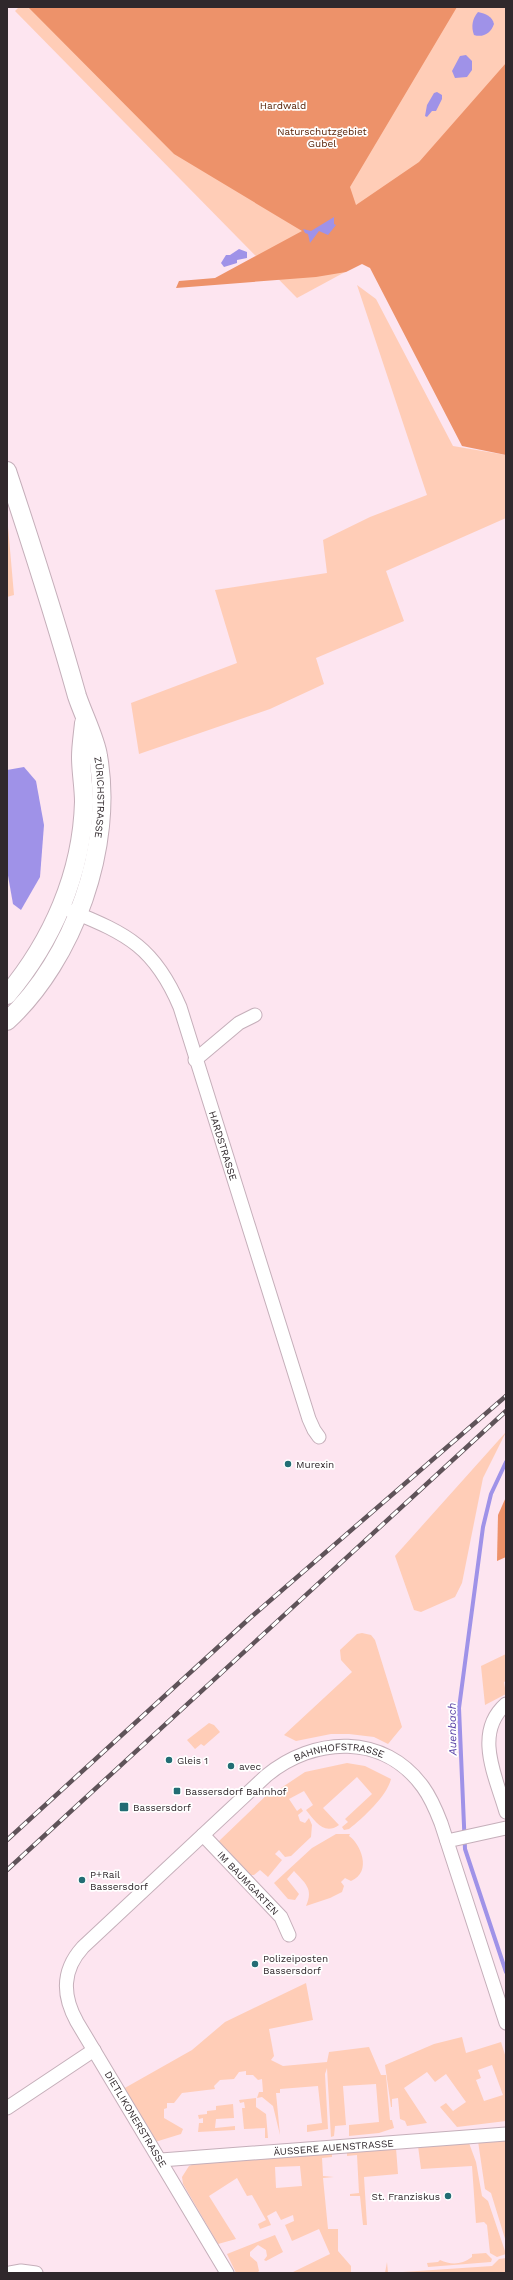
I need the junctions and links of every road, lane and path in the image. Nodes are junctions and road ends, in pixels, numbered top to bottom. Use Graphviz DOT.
graph roads {
  1 [pos="7,471"];
  2 [pos="70,911"];
  3 [pos="7,995"];
  4 [pos="255,1015"];
  5 [pos="7,1021"];
  6 [pos="195,1060"];
  7 [pos="320,1437"];
  8 [pos="506,1704"];
  9 [pos="506,1812"];
  10 [pos="506,1828"];
  11 [pos="203,1835"];
  12 [pos="459,1838"];
  13 [pos="289,1935"];
  14 [pos="72,1960"];
  15 [pos="506,2023"];
  16 [pos="94,2050"];
  17 [pos="7,2108"];
  18 [pos="506,2134"];
  19 [pos="161,2160"];
  20 [pos="10,2273"];
  21 [pos="36,2273"];
  22 [pos="227,2273"];
  1 -- 2 [label="main road, ZÜRICHSTRASSE"];
  2 -- 3 [label="main road, ZÜRICHSTRASSE"];
  2 -- 5 [label="main road, ZÜRICHSTRASSE"];
  2 -- 6 [label="street, HARDSTRASSE"];
  4 -- 6 [label="street"];
  6 -- 7 [label="street, HARDSTRASSE"];
  8 -- 9 [label="street"];
  10 -- 12 [label="street"];
  11 -- 12 [label="street, BAHNHOFSTRASSE"];
  11 -- 13 [label="street, IM BAUMGARTEN"];
  11 -- 14 [label="street, BAHNHOFSTRASSE"];
  12 -- 15 [label="street, BAHNHOFSTRASSE"];
  14 -- 16 [label="street, DIETLIKONERSTRASSE"];
  16 -- 17 [label="street"];
  16 -- 19 [label="street, DIETLIKONERSTRASSE"];
  18 -- 19 [label="street, ÄUSSERE AUENSTRASSE"];
  19 -- 22 [label="street, DIETLIKONERSTRASSE"];
  20 -- 21 [label="street"];
}
